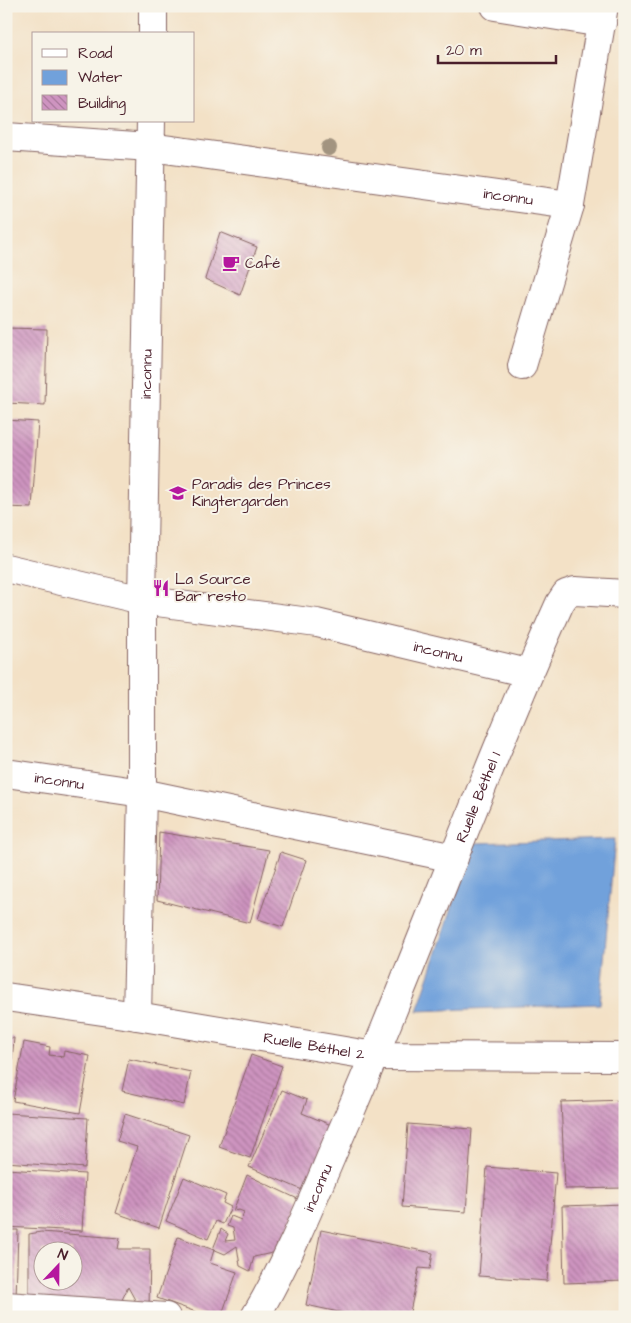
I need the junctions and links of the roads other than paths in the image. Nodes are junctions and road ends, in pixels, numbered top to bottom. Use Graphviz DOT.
graph roads {
  1 [pos="153,6"];
  2 [pos="495,6"];
  3 [pos="603,14"];
  4 [pos="153,32"];
  5 [pos="151,134"];
  6 [pos="6,137"];
  7 [pos="570,206"];
  8 [pos="522,366"];
  9 [pos="6,568"];
  10 [pos="625,594"];
  11 [pos="142,600"];
  12 [pos="528,673"];
  13 [pos="6,773"];
  14 [pos="142,793"];
  15 [pos="454,858"];
  16 [pos="6,997"];
  17 [pos="137,1016"];
  18 [pos="374,1056"];
  19 [pos="625,1057"];
  20 [pos="6,1306"];
  21 [pos="166,1317"];
  22 [pos="255,1317"];
  1 -- 4 [label="street"];
  2 -- 3 [label="street"];
  3 -- 7 [label="street"];
  5 -- 6 [label="street, inconnu"];
  5 -- 7 [label="street, inconnu"];
  5 -- 11 [label="street, inconnu"];
  7 -- 8 [label="street"];
  9 -- 11 [label="street, inconnu"];
  10 -- 12 [label="street, Ruelle Béthel 1"];
  11 -- 12 [label="street, inconnu"];
  11 -- 14 [label="street, inconnu"];
  12 -- 15 [label="street, Ruelle Béthel 1"];
  13 -- 14 [label="street, inconnu"];
  14 -- 15 [label="street, inconnu"];
  14 -- 17 [label="street, inconnu"];
  15 -- 18 [label="street, Ruelle Béthel 1"];
  16 -- 17 [label="street, Ruelle Béthel 2"];
  17 -- 18 [label="street, Ruelle Béthel 2"];
  18 -- 19 [label="street, Ruelle Béthel 2"];
  18 -- 22 [label="street, inconnu"];
  20 -- 21 [label="street"];
}
